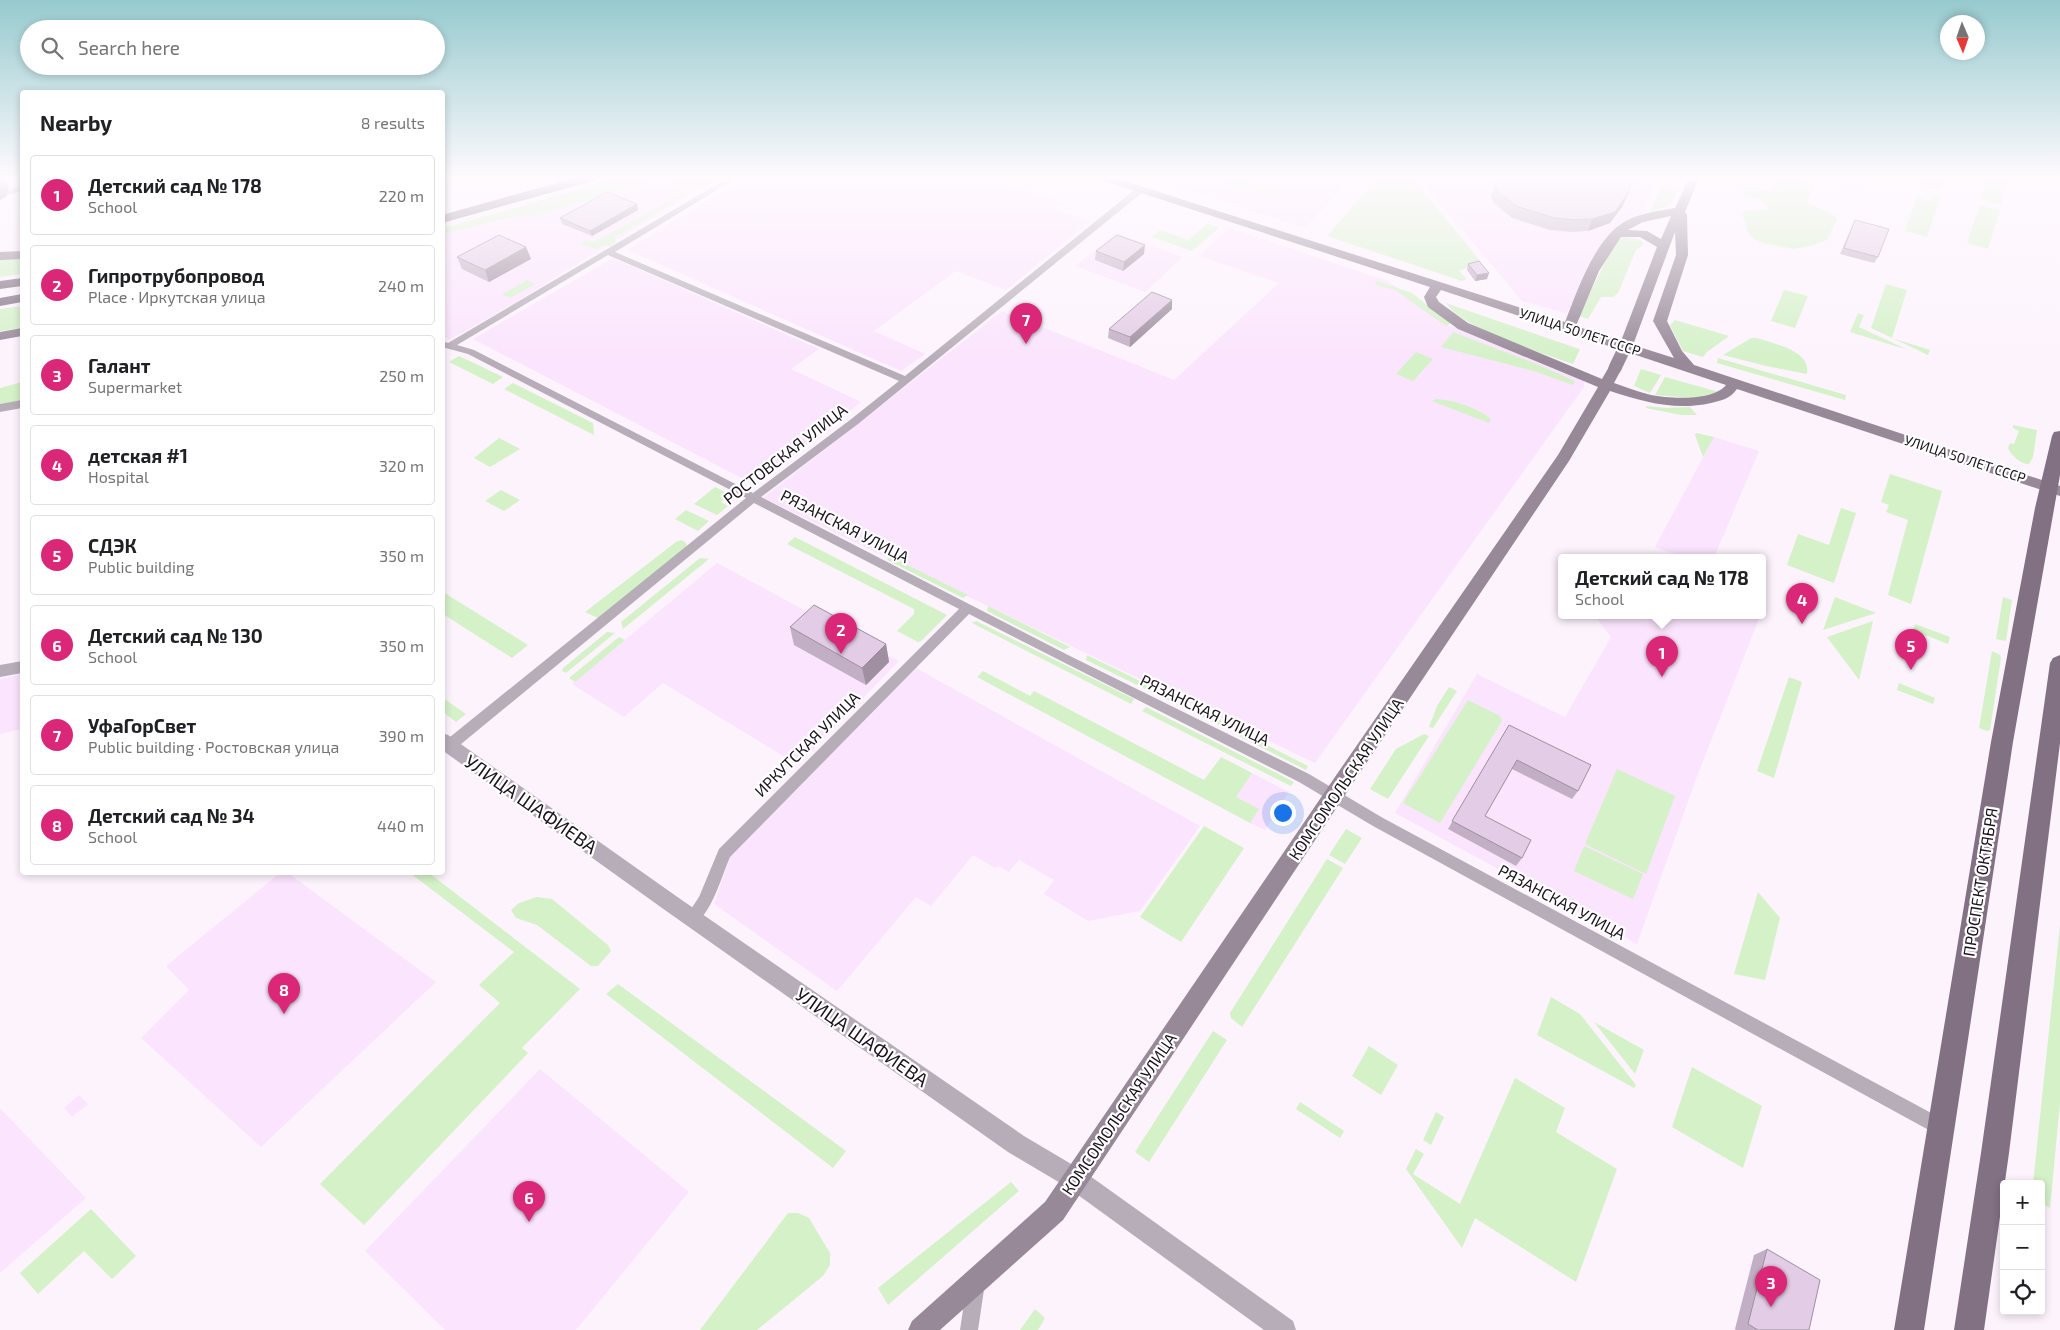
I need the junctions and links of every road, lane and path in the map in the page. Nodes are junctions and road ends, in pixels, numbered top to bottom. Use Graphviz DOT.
graph roads {
  1 [pos="631,238"];
  2 [pos="1081,238"];
  3 [pos="1291,238"];
  4 [pos="1611,238"];
  5 [pos="1649,238"];
  6 [pos="1668,238"];
  7 [pos="1682,238"];
  8 [pos="1663,248"];
  9 [pos="608,252"];
  10 [pos="20,255"];
  11 [pos="0,256"];
  12 [pos="20,282"];
  13 [pos="0,285"];
  14 [pos="1437,286"];
  15 [pos="20,298"];
  16 [pos="0,302"];
  17 [pos="1569,328"];
  18 [pos="20,332"];
  19 [pos="0,336"];
  20 [pos="447,345"];
  21 [pos="1690,368"];
  22 [pos="906,380"];
  23 [pos="1734,383"];
  24 [pos="1605,385"];
  25 [pos="20,404"];
  26 [pos="0,408"];
  27 [pos="2060,436"];
  28 [pos="2054,489"];
  29 [pos="753,498"];
  30 [pos="967,609"];
  31 [pos="2060,663"];
  32 [pos="20,667"];
  33 [pos="0,671"];
  34 [pos="446,742"];
  35 [pos="1333,796"];
  36 [pos="692,918"];
  37 [pos="1942,1128"];
  38 [pos="1075,1180"];
  39 [pos="976,1281"];
  40 [pos="921,1330"];
  41 [pos="969,1330"];
  42 [pos="1284,1330"];
  43 [pos="1910,1330"];
  44 [pos="1969,1330"];
  1 -- 9 [label="street"];
  2 -- 22 [label="street, РОСТОВСКАЯ УЛИЦА"];
  3 -- 14 [label="main road, УЛИЦА 50 ЛЕТ СССР"];
  4 -- 17 [label="main road"];
  5 -- 8 [label="main road"];
  6 -- 8 [label="main road, КОМСОМОЛЬСКАЯ УЛИЦА"];
  7 -- 21 [label="main road"];
  8 -- 24 [label="main road, КОМСОМОЛЬСКАЯ УЛИЦА, bridge"];
  9 -- 20 [label="street"];
  9 -- 22 [label="street"];
  10 -- 11 [label="main road"];
  12 -- 13 [label="main road"];
  14 -- 17 [label="main road, УЛИЦА 50 ЛЕТ СССР"];
  14 -- 24 [label="main road"];
  15 -- 16 [label="main road"];
  17 -- 21 [label="main road, УЛИЦА 50 ЛЕТ СССР"];
  18 -- 19 [label="main road"];
  20 -- 29 [label="street, РЯЗАНСКАЯ УЛИЦА"];
  21 -- 23 [label="main road, УЛИЦА 50 ЛЕТ СССР"];
  22 -- 29 [label="street, РОСТОВСКАЯ УЛИЦА"];
  23 -- 24 [label="main road"];
  23 -- 28 [label="main road, УЛИЦА 50 ЛЕТ СССР"];
  24 -- 35 [label="main road, КОМСОМОЛЬСКАЯ УЛИЦА"];
  25 -- 26 [label="street"];
  27 -- 28 [label="main road, ПРОСПЕКТ ОКТЯБРЯ"];
  28 -- 37 [label="main road, ПРОСПЕКТ ОКТЯБРЯ"];
  29 -- 30 [label="street, РЯЗАНСКАЯ УЛИЦА"];
  29 -- 34 [label="street, РОСТОВСКАЯ УЛИЦА"];
  30 -- 35 [label="street, РЯЗАНСКАЯ УЛИЦА"];
  30 -- 36 [label="street, ИРКУТСКАЯ УЛИЦА"];
  31 -- 44 [label="main road"];
  32 -- 33 [label="street"];
  34 -- 36 [label="street, УЛИЦА ШАФИЕВА"];
  35 -- 37 [label="street, РЯЗАНСКАЯ УЛИЦА"];
  35 -- 38 [label="main road, КОМСОМОЛЬСКАЯ УЛИЦА"];
  36 -- 38 [label="street, УЛИЦА ШАФИЕВА"];
  37 -- 43 [label="main road, ПРОСПЕКТ ОКТЯБРЯ"];
  38 -- 39 [label="main road, КОМСОМОЛЬСКАЯ УЛИЦА"];
  38 -- 42 [label="street, УЛИЦА ШАФИЕВА"];
  39 -- 40 [label="main road, КОМСОМОЛЬСКАЯ УЛИЦА"];
  39 -- 41 [label="street"];
}
